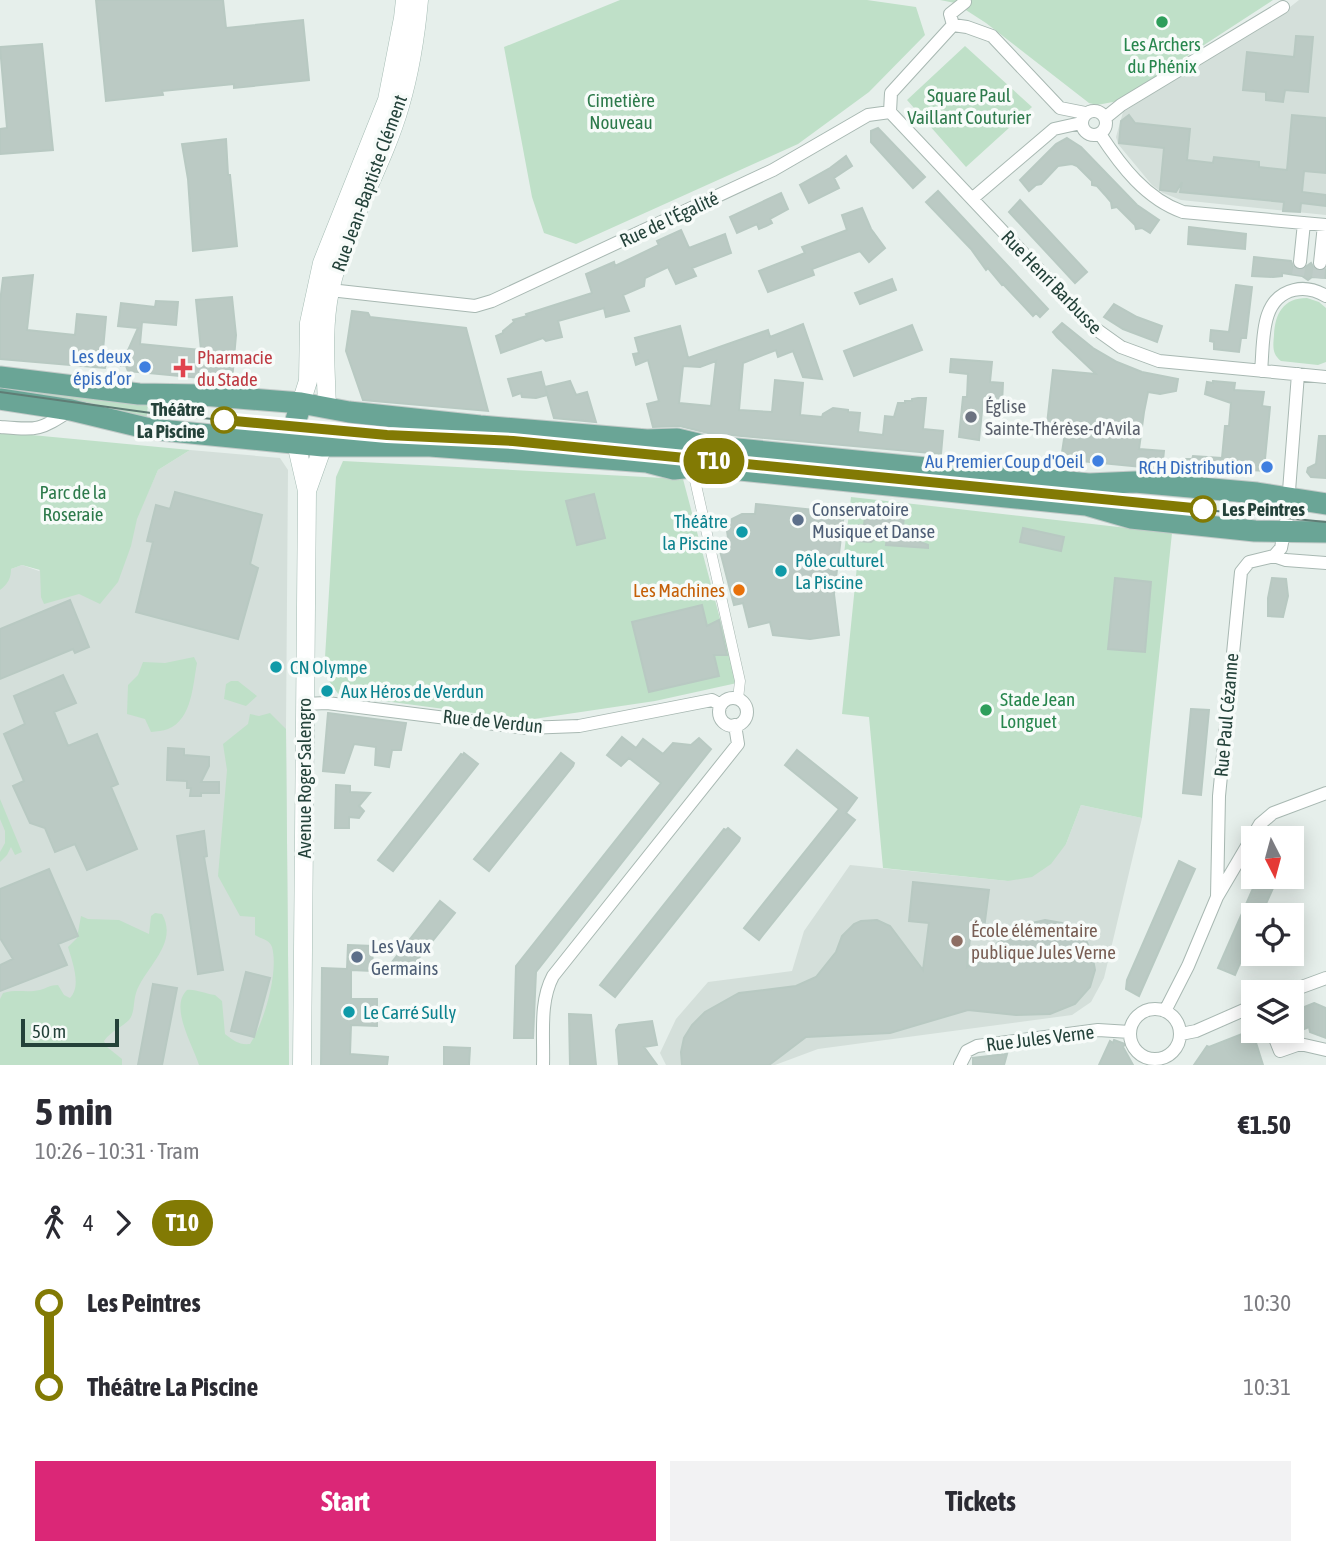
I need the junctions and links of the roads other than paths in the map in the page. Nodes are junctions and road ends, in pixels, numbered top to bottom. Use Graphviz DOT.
graph roads {
  1 [pos="404,0"];
  2 [pos="419,0"];
  3 [pos="965,2"];
  4 [pos="1283,7"];
  5 [pos="953,25"];
  6 [pos="890,113"];
  7 [pos="1083,118"];
  8 [pos="1105,118"];
  9 [pos="1100,134"];
  10 [pos="973,198"];
  11 [pos="1304,223"];
  12 [pos="1325,225"];
  13 [pos="1320,263"];
  14 [pos="1318,278"];
  15 [pos="330,290"];
  16 [pos="1295,290"];
  17 [pos="1322,294"];
  18 [pos="1261,371"];
  19 [pos="1298,374"];
  20 [pos="0,377"];
  21 [pos="1326,377"];
  22 [pos="0,399"];
  23 [pos="301,404"];
  24 [pos="327,409"];
  25 [pos="71,410"];
  26 [pos="0,426"];
  27 [pos="296,443"];
  28 [pos="323,446"];
  29 [pos="694,467"];
  30 [pos="307,491"];
  31 [pos="1288,497"];
  32 [pos="1326,504"];
  33 [pos="1326,532"];
  34 [pos="1280,545"];
  35 [pos="1326,563"];
  36 [pos="738,699"];
  37 [pos="304,704"];
  38 [pos="721,705"];
  39 [pos="735,725"];
  40 [pos="1326,793"];
  41 [pos="1217,897"];
  42 [pos="1326,978"];
  43 [pos="1304,986"];
  44 [pos="1165,1011"];
  45 [pos="1241,1011"];
  46 [pos="1130,1032"];
  47 [pos="1181,1034"];
  48 [pos="1277,1043"];
  49 [pos="1326,1050"];
  50 [pos="1144,1061"];
  51 [pos="302,1065"];
  52 [pos="543,1065"];
  53 [pos="960,1065"];
  1 -- 23 [label="main road, Rue Jean-Baptiste Clément"];
  2 -- 15 [label="main road, Rue Jean-Baptiste Clément"];
  3 -- 5 [label="street"];
  4 -- 8 [label="street"];
  5 -- 6 [label="street"];
  5 -- 7 [label="street"];
  6 -- 10 [label="street, Rue Henri Barbusse"];
  6 -- 15 [label="street, Rue de l'Égalité"];
  7 -- 8 [label="street"];
  7 -- 9 [label="street"];
  7 -- 10 [label="street"];
  8 -- 9 [label="street"];
  9 -- 11 [label="street"];
  10 -- 18 [label="street, Rue Henri Barbusse"];
  11 -- 12 [label="street"];
  11 -- 16 [label="street"];
  12 -- 13 [label="street"];
  14 -- 17 [label="street"];
  15 -- 24 [label="main road, Rue Jean-Baptiste Clément"];
  16 -- 17 [label="street"];
  16 -- 18 [label="street"];
  18 -- 19 [label="street, Rue Henri Barbusse"];
  19 -- 21 [label="street, Rue Henri Barbusse"];
  19 -- 31 [label="street"];
  20 -- 23 [label="main road"];
  22 -- 25 [label="main road"];
  23 -- 24 [label="main road"];
  23 -- 27 [label="main road"];
  24 -- 28 [label="main road"];
  24 -- 31 [label="main road"];
  25 -- 26 [label="street"];
  25 -- 27 [label="main road"];
  27 -- 28 [label="main road"];
  27 -- 30 [label="main road, Avenue Roger Salengro"];
  28 -- 29 [label="main road"];
  28 -- 30 [label="main road, Avenue Roger Salengro"];
  29 -- 34 [label="main road"];
  29 -- 36 [label="street"];
  30 -- 37 [label="main road, Avenue Roger Salengro"];
  31 -- 32 [label="main road"];
  31 -- 34 [label="street"];
  33 -- 34 [label="main road"];
  34 -- 35 [label="street"];
  34 -- 41 [label="street, Rue Paul Cézanne"];
  36 -- 38 [label="street, Rue de Verdun"];
  36 -- 39 [label="street"];
  37 -- 38 [label="street, Rue de Verdun"];
  37 -- 51 [label="main road, Avenue Roger Salengro"];
  38 -- 39 [label="street"];
  39 -- 52 [label="street"];
  40 -- 41 [label="street"];
  41 -- 44 [label="street"];
  42 -- 43 [label="street"];
  44 -- 46 [label="street"];
  44 -- 47 [label="street"];
  45 -- 47 [label="street"];
  46 -- 50 [label="street"];
  46 -- 53 [label="street, Rue Jules Verne"];
  47 -- 50 [label="street"];
  48 -- 49 [label="street"];
}
